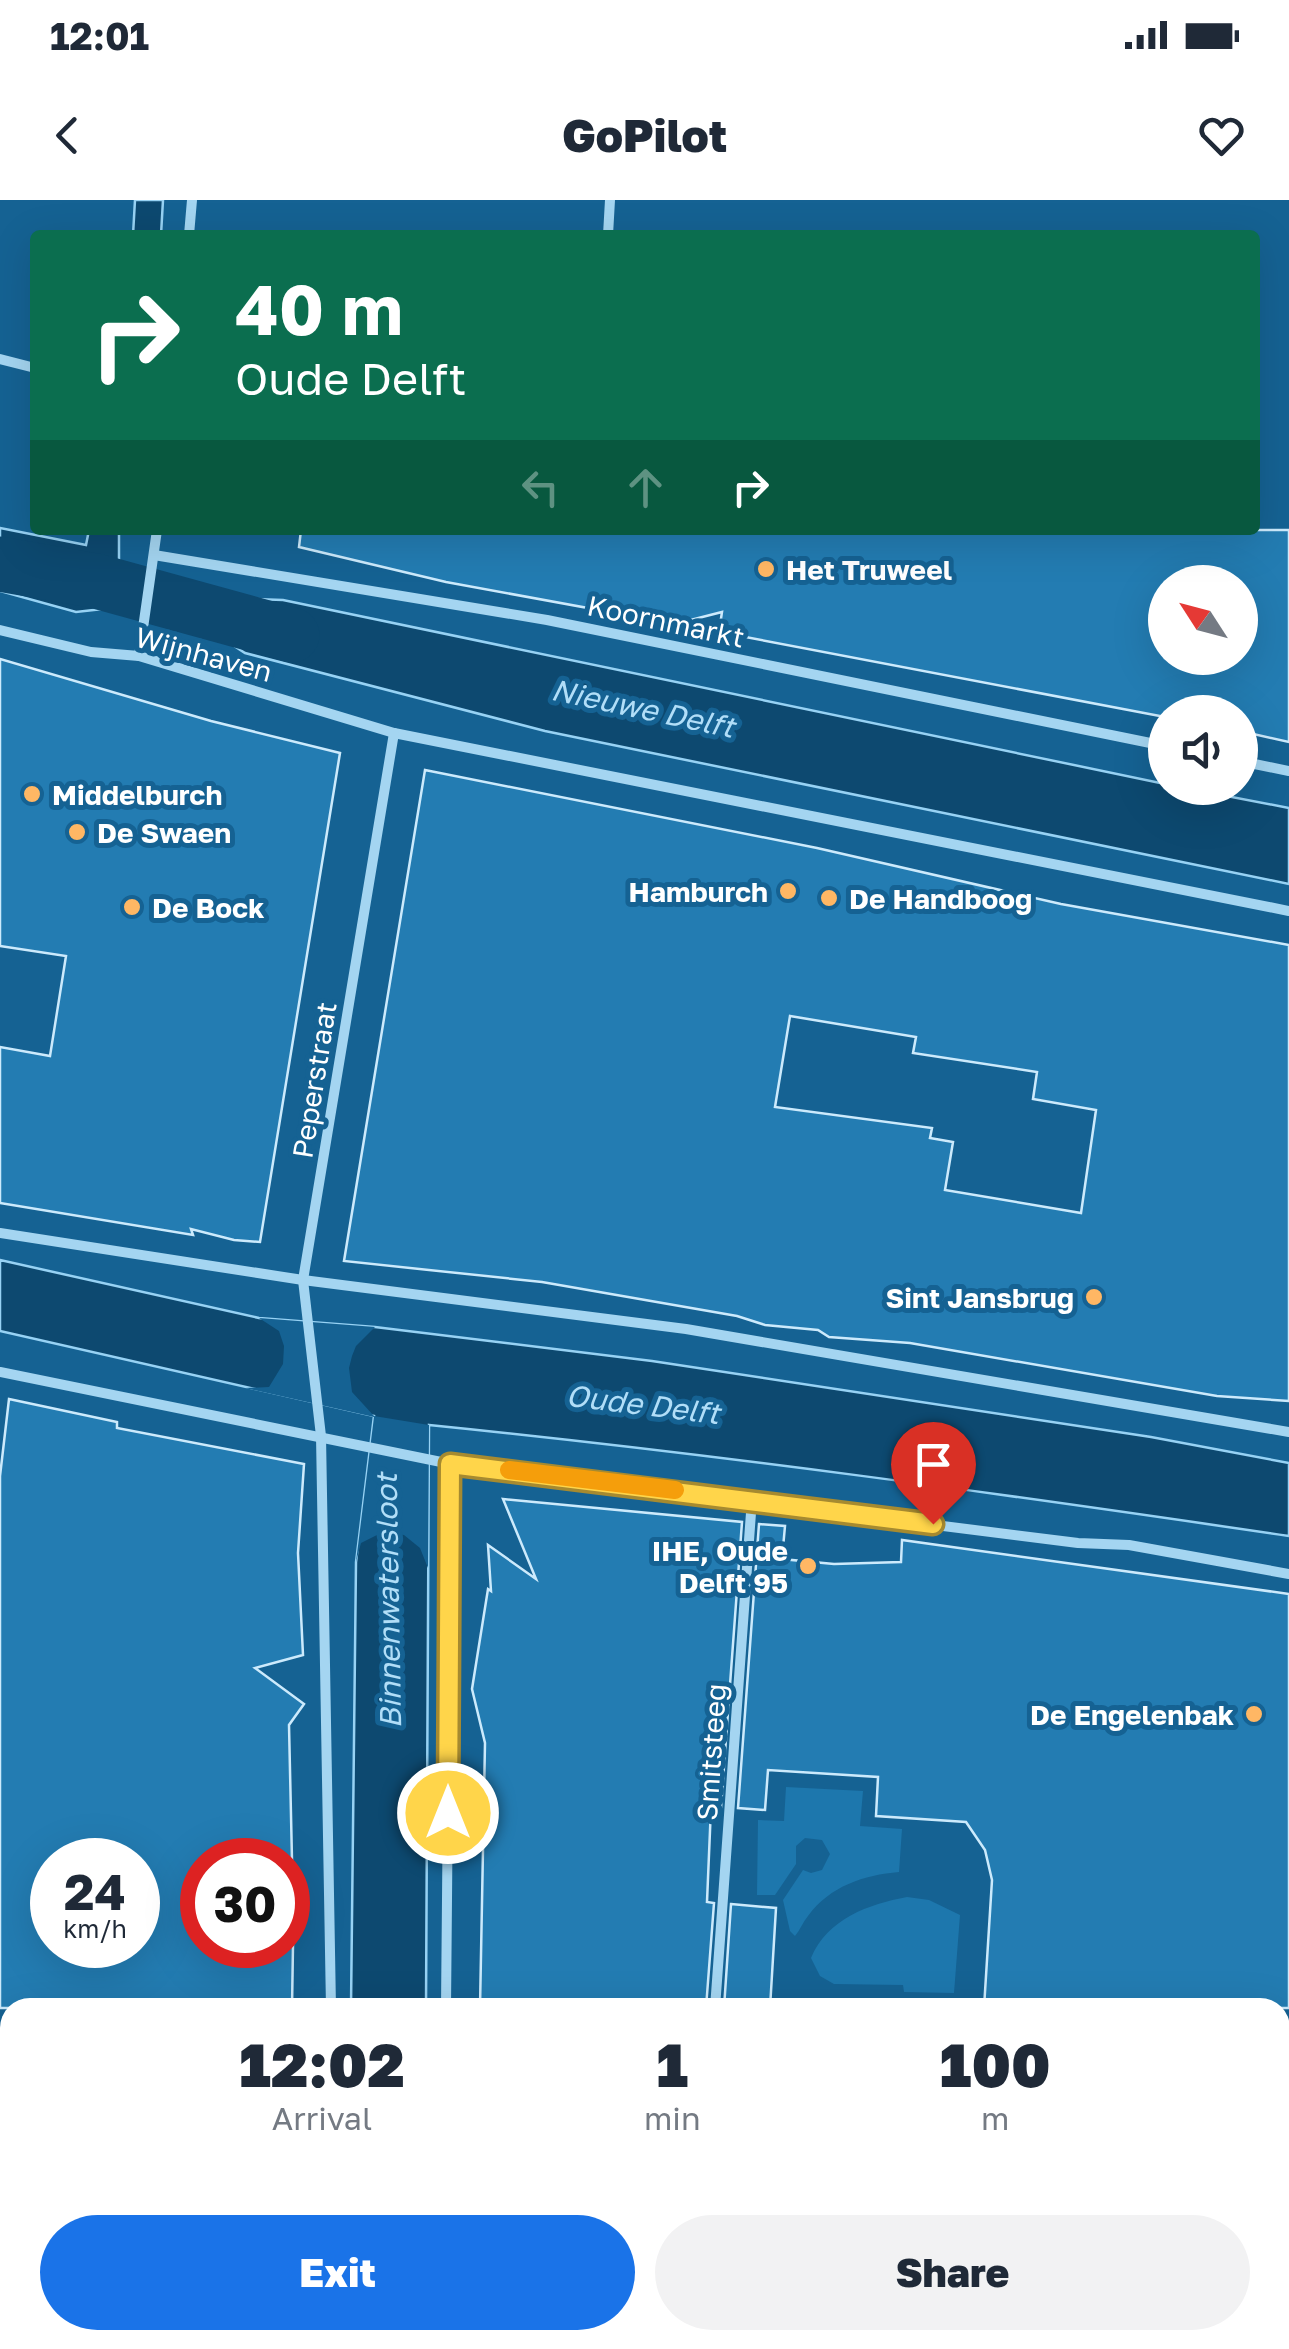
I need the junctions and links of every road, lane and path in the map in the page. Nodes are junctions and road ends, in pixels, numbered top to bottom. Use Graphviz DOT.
graph roads {
  1 [pos="192,200"];
  2 [pos="610,200"];
  3 [pos="189,230"];
  4 [pos="608,230"];
  5 [pos="0,359"];
  6 [pos="30,367"];
  7 [pos="156,535"];
  8 [pos="154,556"];
  9 [pos="0,630"];
  10 [pos="139,656"];
  11 [pos="394,734"];
  12 [pos="1148,743"];
  13 [pos="1258,765"];
  14 [pos="1289,771"];
  15 [pos="1289,910"];
  16 [pos="0,1233"];
  17 [pos="303,1280"];
  18 [pos="0,1372"];
  19 [pos="1289,1432"];
  20 [pos="321,1436"];
  21 [pos="450,1464"];
  22 [pos="752,1499"];
  23 [pos="1289,1574"];
  24 [pos="330,1998"];
  25 [pos="446,1998"];
  26 [pos="716,1998"];
  1 -- 3 [label="street"];
  2 -- 4 [label="street"];
  5 -- 6 [label="street"];
  7 -- 8 [label="street"];
  8 -- 10 [label="street"];
  8 -- 12 [label="street, Koornmarkt"];
  9 -- 10 [label="street, Wijnhaven"];
  10 -- 11 [label="street, Wijnhaven"];
  11 -- 15 [label="street"];
  11 -- 17 [label="street, Peperstraat"];
  13 -- 14 [label="street"];
  16 -- 17 [label="street"];
  17 -- 19 [label="street"];
  17 -- 20 [label="street, Peperstraat"];
  18 -- 20 [label="street"];
  20 -- 21 [label="street"];
  20 -- 24 [label="street"];
  21 -- 22 [label="street"];
  21 -- 25 [label="street"];
  22 -- 23 [label="street"];
  22 -- 26 [label="street, Smitsteeg"];
}
